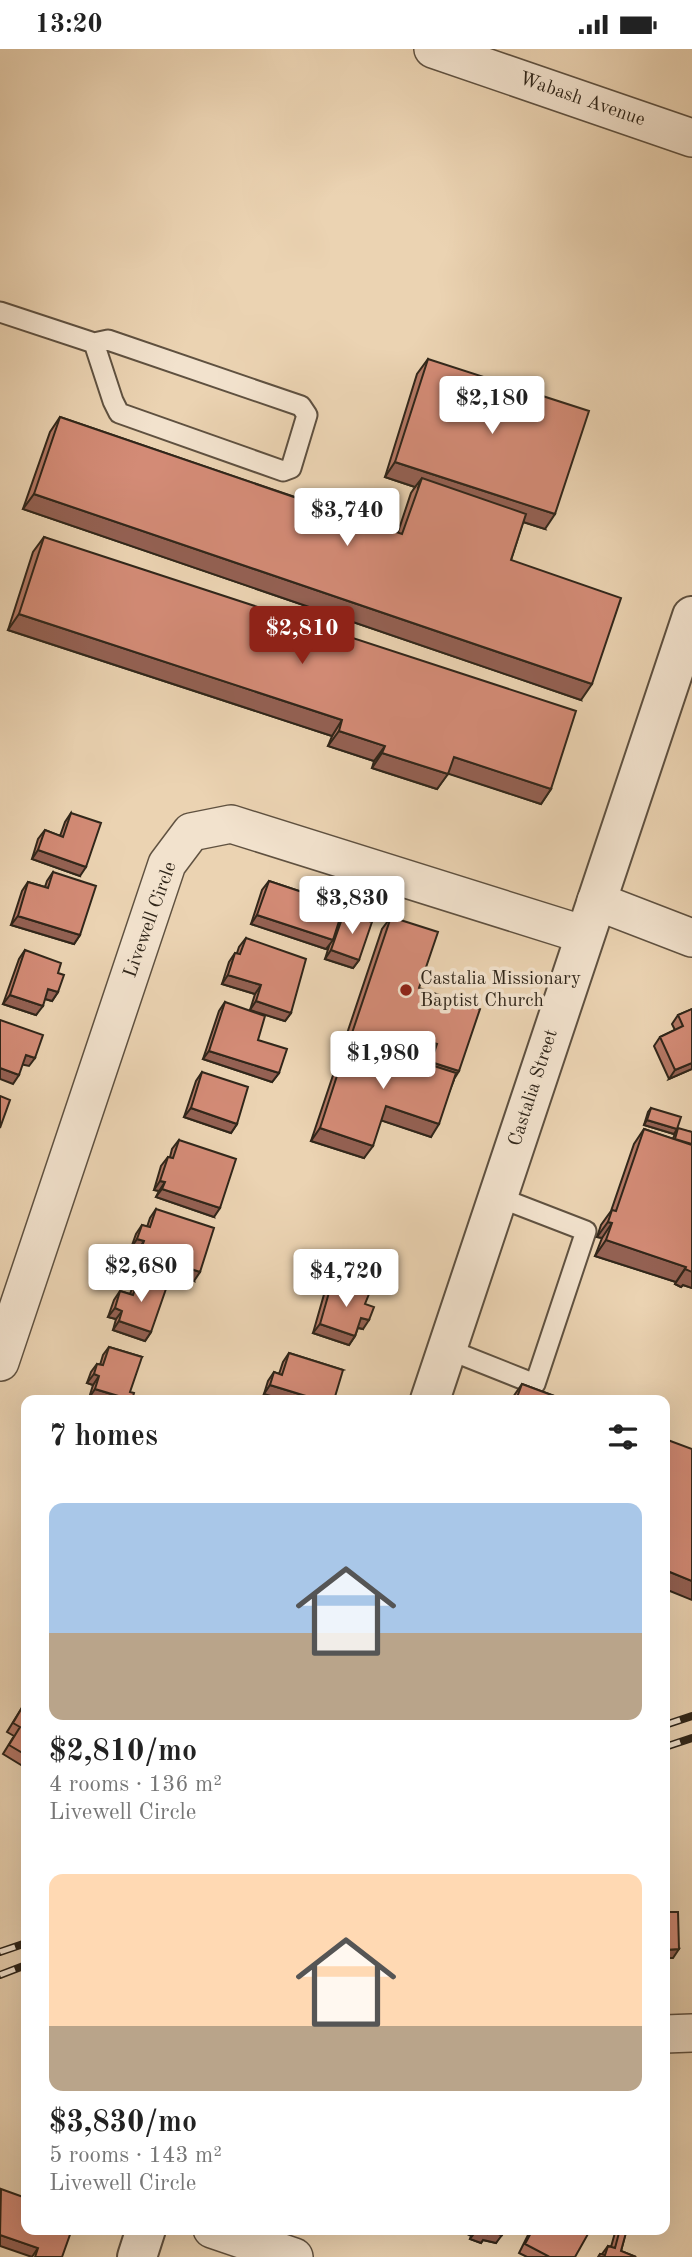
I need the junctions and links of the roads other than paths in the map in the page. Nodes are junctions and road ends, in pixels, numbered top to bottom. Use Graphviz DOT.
graph roads {
  1 [pos="433,49"];
  2 [pos="692,138"];
  3 [pos="0,312"];
  4 [pos="94,342"];
  5 [pos="692,616"];
  6 [pos="591,918"];
  7 [pos="692,938"];
  8 [pos="498,1197"];
  9 [pos="447,1349"];
  10 [pos="0,1362"];
  11 [pos="432,1395"];
  12 [pos="692,2033"];
  13 [pos="670,2034"];
  14 [pos="144,2235"];
  15 [pos="230,2235"];
  16 [pos="137,2257"];
  17 [pos="294,2257"];
  1 -- 2 [label="street, Wabash Avenue"];
  3 -- 4 [label="lane"];
  4 -- 4 [label="lane"];
  5 -- 6 [label="street, Castalia Street"];
  6 -- 7 [label="street, Livewell Circle"];
  6 -- 8 [label="street, Castalia Street"];
  6 -- 10 [label="street, Livewell Circle"];
  8 -- 9 [label="street, Castalia Street"];
  8 -- 9 [label="lane"];
  9 -- 11 [label="street, Castalia Street"];
  12 -- 13 [label="street"];
  14 -- 16 [label="street"];
  15 -- 17 [label="street"];
}
